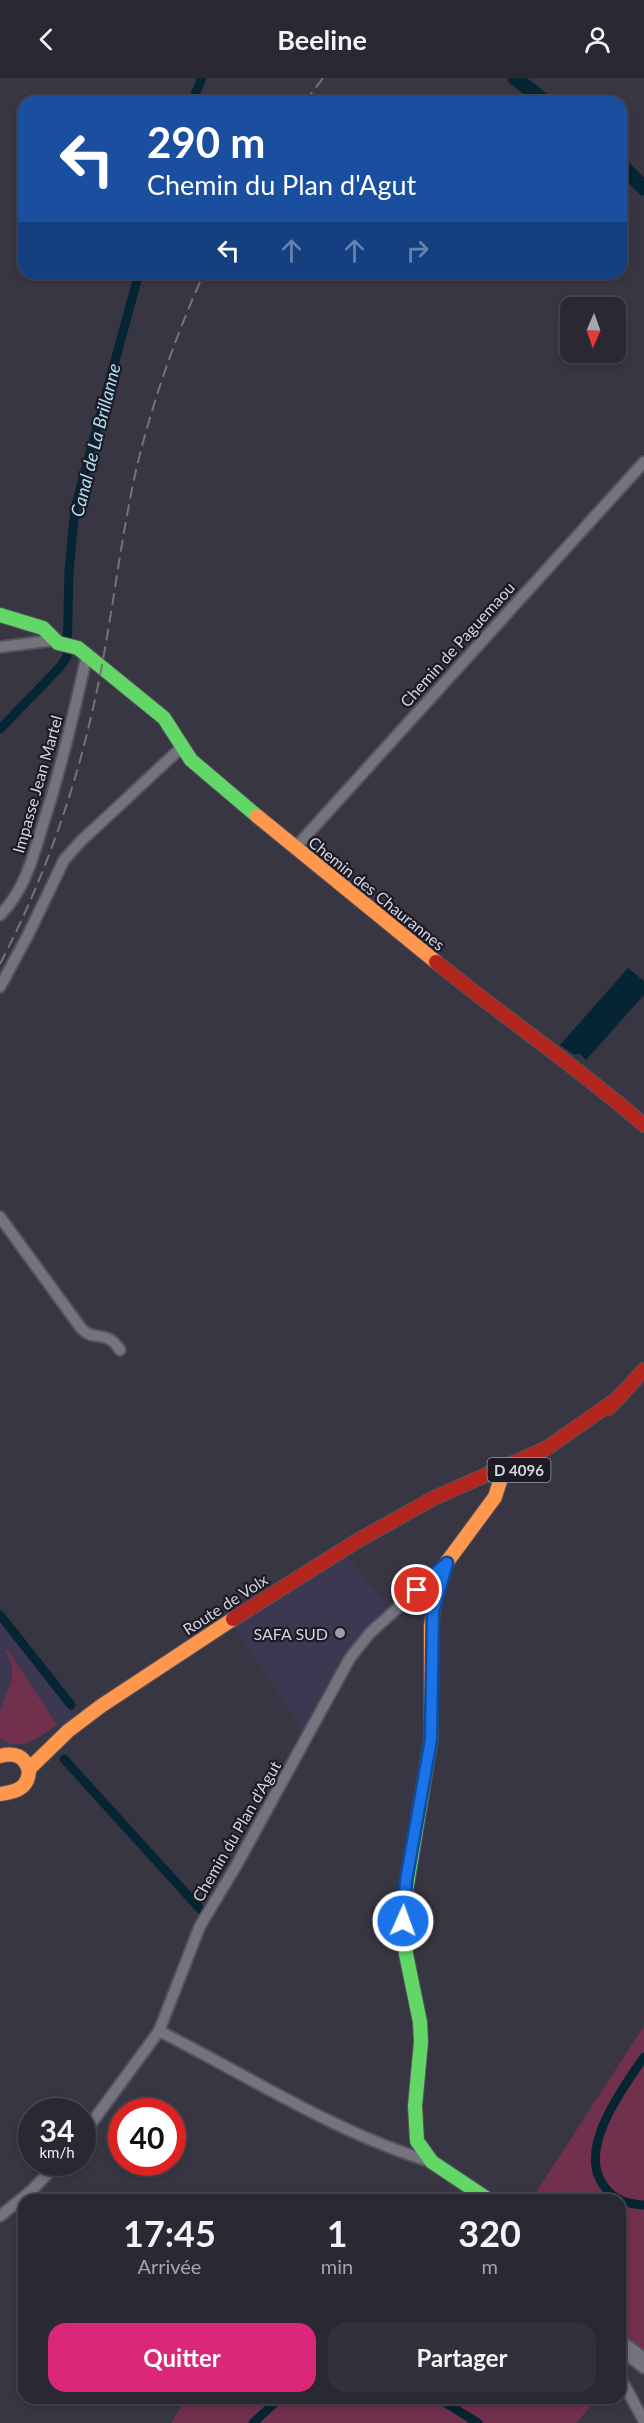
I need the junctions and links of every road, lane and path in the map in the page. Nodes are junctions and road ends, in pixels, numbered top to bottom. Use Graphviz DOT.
graph roads {
  1 [pos="644,462"];
  2 [pos="0,615"];
  3 [pos="64,644"];
  4 [pos="0,647"];
  5 [pos="87,655"];
  6 [pos="182,747"];
  7 [pos="295,848"];
  8 [pos="0,915"];
  9 [pos="0,987"];
  10 [pos="644,1125"];
  11 [pos="0,1217"];
  12 [pos="120,1350"];
  13 [pos="644,1370"];
  14 [pos="617,1400"];
  15 [pos="547,1448"];
  16 [pos="501,1478"];
  17 [pos="406,1514"];
  18 [pos="447,1563"];
  19 [pos="68,1731"];
  20 [pos="1,1753"];
  21 [pos="19,1756"];
  22 [pos="29,1769"];
  23 [pos="3,1792"];
  24 [pos="159,2031"];
  25 [pos="96,2117"];
  26 [pos="432,2162"];
  27 [pos="45,2176"];
  28 [pos="27,2194"];
  29 [pos="480,2194"];
  30 [pos="18,2201"];
  31 [pos="0,2216"];
  32 [pos="626,2344"];
  33 [pos="626,2354"];
  34 [pos="644,2358"];
  35 [pos="644,2368"];
  36 [pos="626,2388"];
  37 [pos="644,2421"];
  1 -- 7 [label="street, Chemin de Paguemaou"];
  2 -- 3 [label="street"];
  3 -- 4 [label="street"];
  3 -- 5 [label="street, Chemin des Chaurannes"];
  5 -- 6 [label="street, Chemin des Chaurannes"];
  5 -- 8 [label="street, Impasse Jean Martel"];
  6 -- 7 [label="street, Chemin des Chaurannes"];
  6 -- 9 [label="street"];
  7 -- 10 [label="street, Chemin des Chaurannes"];
  11 -- 12 [label="street"];
  13 -- 14 [label="street, Route de Volx / D 4096"];
  14 -- 15 [label="street, Route de Volx / D 4096"];
  14 -- 16 [label="street, Route de Volx / D 4096"];
  15 -- 16 [label="street"];
  15 -- 17 [label="street, Route de Volx / D 4096"];
  16 -- 17 [label="street, Route de Volx / D 4096"];
  16 -- 18 [label="street"];
  17 -- 19 [label="street, Route de Volx / D 4096"];
  18 -- 24 [label="street, Chemin du Plan d'Agut"];
  18 -- 26 [label="street"];
  19 -- 21 [label="street, Route de Volx / D 4096"];
  19 -- 22 [label="street, Route de Volx / D 4096"];
  20 -- 21 [label="street"];
  21 -- 22 [label="street"];
  22 -- 23 [label="street, Route de Volx"];
  24 -- 25 [label="street, Chemin du Plan d'Agut"];
  24 -- 26 [label="street"];
  26 -- 29 [label="street"];
  27 -- 28 [label="street"];
  30 -- 31 [label="street"];
  32 -- 34 [label="street"];
  33 -- 35 [label="street"];
  36 -- 37 [label="street"];
}
